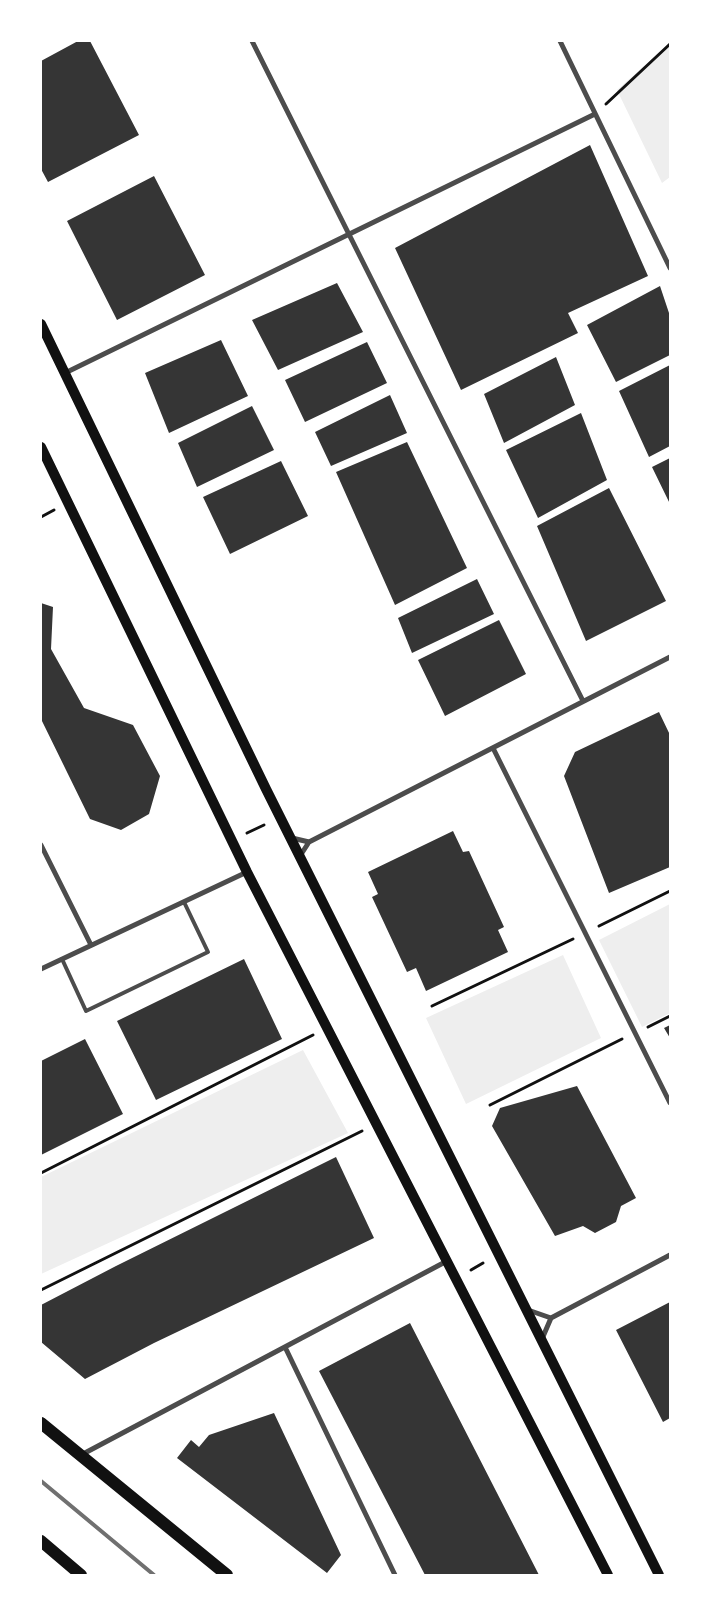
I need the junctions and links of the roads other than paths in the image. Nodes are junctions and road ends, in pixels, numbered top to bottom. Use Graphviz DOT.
graph roads {
  1 [pos="252,41"];
  2 [pos="560,41"];
  3 [pos="595,114"];
  4 [pos="349,235"];
  5 [pos="670,268"];
  6 [pos="41,324"];
  7 [pos="65,373"];
  8 [pos="41,447"];
  9 [pos="670,657"];
  10 [pos="583,701"];
  11 [pos="493,748"];
  12 [pos="290,838"];
  13 [pos="309,842"];
  14 [pos="41,845"];
  15 [pos="300,856"];
  16 [pos="247,872"];
  17 [pos="184,902"];
  18 [pos="91,945"];
  19 [pos="62,959"];
  20 [pos="41,969"];
  21 [pos="670,1103"];
  22 [pos="670,1255"];
  23 [pos="447,1261"];
  24 [pos="526,1309"];
  25 [pos="551,1318"];
  26 [pos="542,1340"];
  27 [pos="285,1347"];
  28 [pos="41,1423"];
  29 [pos="80,1455"];
  30 [pos="41,1541"];
  31 [pos="81,1575"];
  32 [pos="227,1575"];
  33 [pos="395,1575"];
  34 [pos="608,1575"];
  35 [pos="659,1575"];
  1 -- 4 [label="street"];
  2 -- 3 [label="street"];
  3 -- 4 [label="street"];
  3 -- 5 [label="street"];
  4 -- 7 [label="street"];
  4 -- 10 [label="street"];
  6 -- 7 [label="main road"];
  7 -- 12 [label="main road"];
  8 -- 16 [label="main road"];
  9 -- 10 [label="street"];
  10 -- 11 [label="street"];
  11 -- 13 [label="street"];
  11 -- 21 [label="street"];
  12 -- 13 [label="street"];
  12 -- 15 [label="main road"];
  13 -- 15 [label="street"];
  14 -- 18 [label="street"];
  15 -- 24 [label="main road"];
  16 -- 17 [label="street"];
  16 -- 23 [label="main road"];
  17 -- 18 [label="street"];
  17 -- 19 [label="lane"];
  18 -- 19 [label="street"];
  19 -- 20 [label="street"];
  22 -- 25 [label="street"];
  23 -- 27 [label="street"];
  23 -- 34 [label="main road"];
  24 -- 25 [label="street"];
  24 -- 26 [label="main road"];
  25 -- 26 [label="street"];
  26 -- 35 [label="main road"];
  27 -- 29 [label="street"];
  27 -- 33 [label="street"];
  28 -- 29 [label="main road"];
  29 -- 32 [label="main road"];
  30 -- 31 [label="main road"];
}
